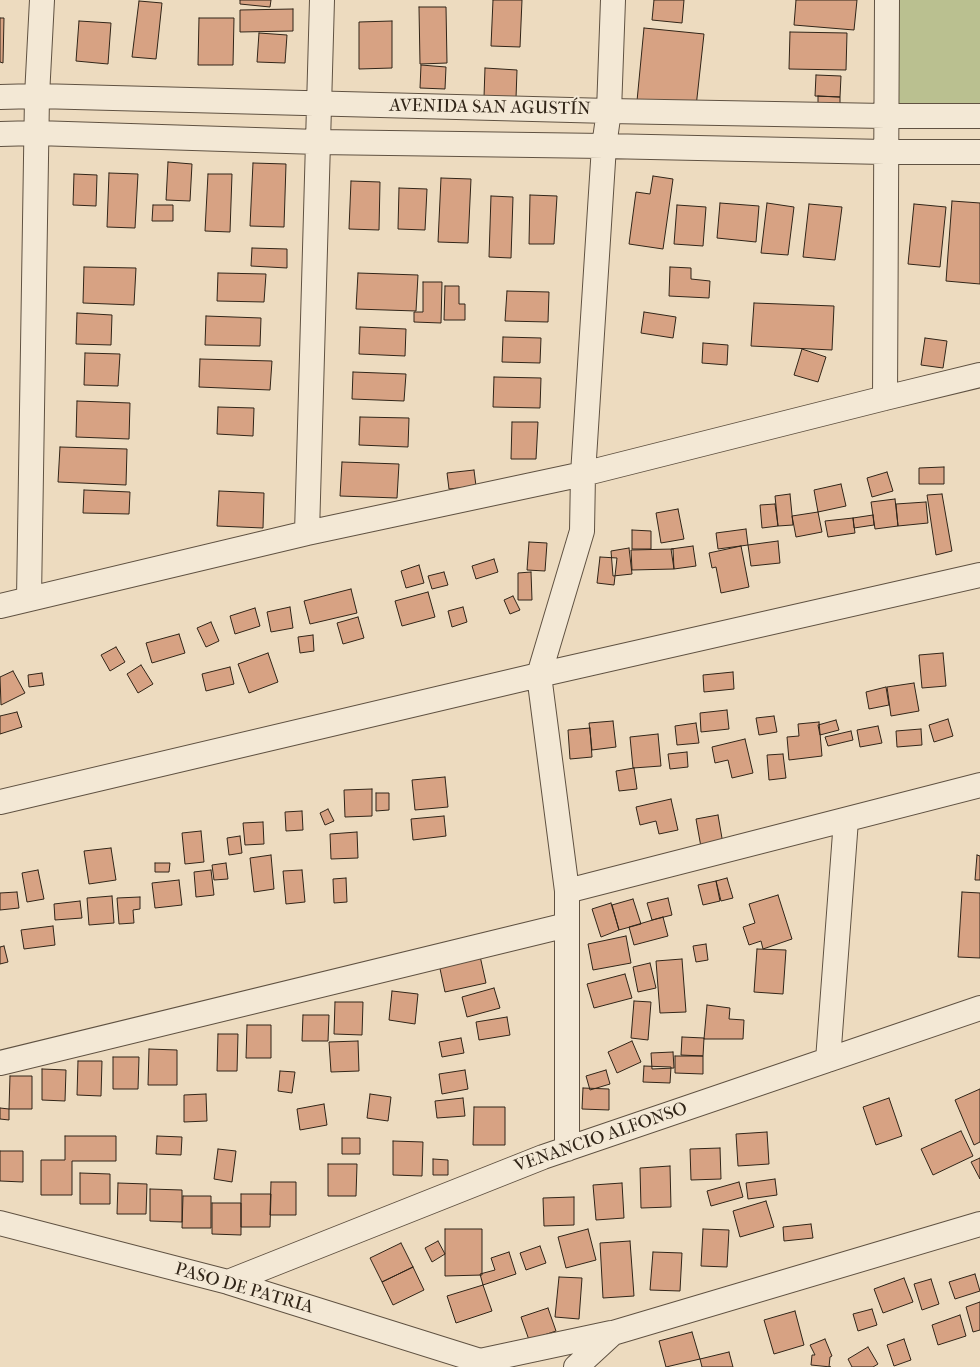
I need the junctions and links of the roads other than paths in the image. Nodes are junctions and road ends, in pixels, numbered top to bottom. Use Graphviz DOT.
graph roads {
  1 [pos="42,0"];
  2 [pos="322,0"];
  3 [pos="612,0"];
  4 [pos="887,0"];
  5 [pos="37,96"];
  6 [pos="0,97"];
  7 [pos="320,104"];
  8 [pos="609,111"];
  9 [pos="885,116"];
  10 [pos="980,116"];
  11 [pos="36,133"];
  12 [pos="0,134"];
  13 [pos="318,142"];
  14 [pos="604,146"];
  15 [pos="885,152"];
  16 [pos="980,152"];
  17 [pos="980,375"];
  18 [pos="885,398"];
  19 [pos="583,474"];
  20 [pos="307,533"];
  21 [pos="980,575"];
  22 [pos="28,598"];
  23 [pos="0,606"];
  24 [pos="539,675"];
  25 [pos="980,785"];
  26 [pos="0,802"];
  27 [pos="846,820"];
  28 [pos="567,892"];
  29 [pos="567,925"];
  30 [pos="980,1008"];
  31 [pos="828,1060"];
  32 [pos="0,1063"];
  33 [pos="567,1149"];
  34 [pos="0,1223"];
  35 [pos="980,1224"];
  36 [pos="228,1282"];
  37 [pos="613,1333"];
  38 [pos="482,1364"];
  39 [pos="576,1367"];
  1 -- 5 [label="street"];
  2 -- 7 [label="street"];
  3 -- 8 [label="street"];
  4 -- 9 [label="street"];
  5 -- 6 [label="street, AVENIDA SAN AGUSTÍN"];
  5 -- 7 [label="street, AVENIDA SAN AGUSTÍN"];
  5 -- 11 [label="street"];
  7 -- 8 [label="street, AVENIDA SAN AGUSTÍN"];
  7 -- 13 [label="street"];
  8 -- 9 [label="street, AVENIDA SAN AGUSTÍN"];
  8 -- 14 [label="street"];
  9 -- 10 [label="street, AVENIDA SAN AGUSTÍN"];
  9 -- 15 [label="street"];
  11 -- 12 [label="street, AVENIDA SAN AGUSTÍN"];
  11 -- 13 [label="street, AVENIDA SAN AGUSTÍN"];
  11 -- 22 [label="street"];
  13 -- 14 [label="street, AVENIDA SAN AGUSTÍN"];
  13 -- 20 [label="street"];
  14 -- 15 [label="street, AVENIDA SAN AGUSTÍN"];
  14 -- 19 [label="street"];
  15 -- 16 [label="street, AVENIDA SAN AGUSTÍN"];
  15 -- 18 [label="street"];
  17 -- 18 [label="street"];
  18 -- 19 [label="street"];
  19 -- 20 [label="street"];
  19 -- 24 [label="street"];
  20 -- 22 [label="street"];
  21 -- 24 [label="street"];
  22 -- 23 [label="street"];
  24 -- 26 [label="street"];
  24 -- 28 [label="street"];
  25 -- 27 [label="street"];
  27 -- 28 [label="street"];
  27 -- 31 [label="street"];
  28 -- 29 [label="street"];
  29 -- 32 [label="street"];
  29 -- 33 [label="street"];
  30 -- 31 [label="street, VENANCIO ALFONSO"];
  31 -- 33 [label="street, VENANCIO ALFONSO"];
  33 -- 36 [label="street, VENANCIO ALFONSO"];
  34 -- 36 [label="street, PASO DE PATRIA"];
  35 -- 37 [label="street"];
  36 -- 38 [label="street, PASO DE PATRIA"];
  37 -- 38 [label="street"];
  37 -- 39 [label="street"];
}
